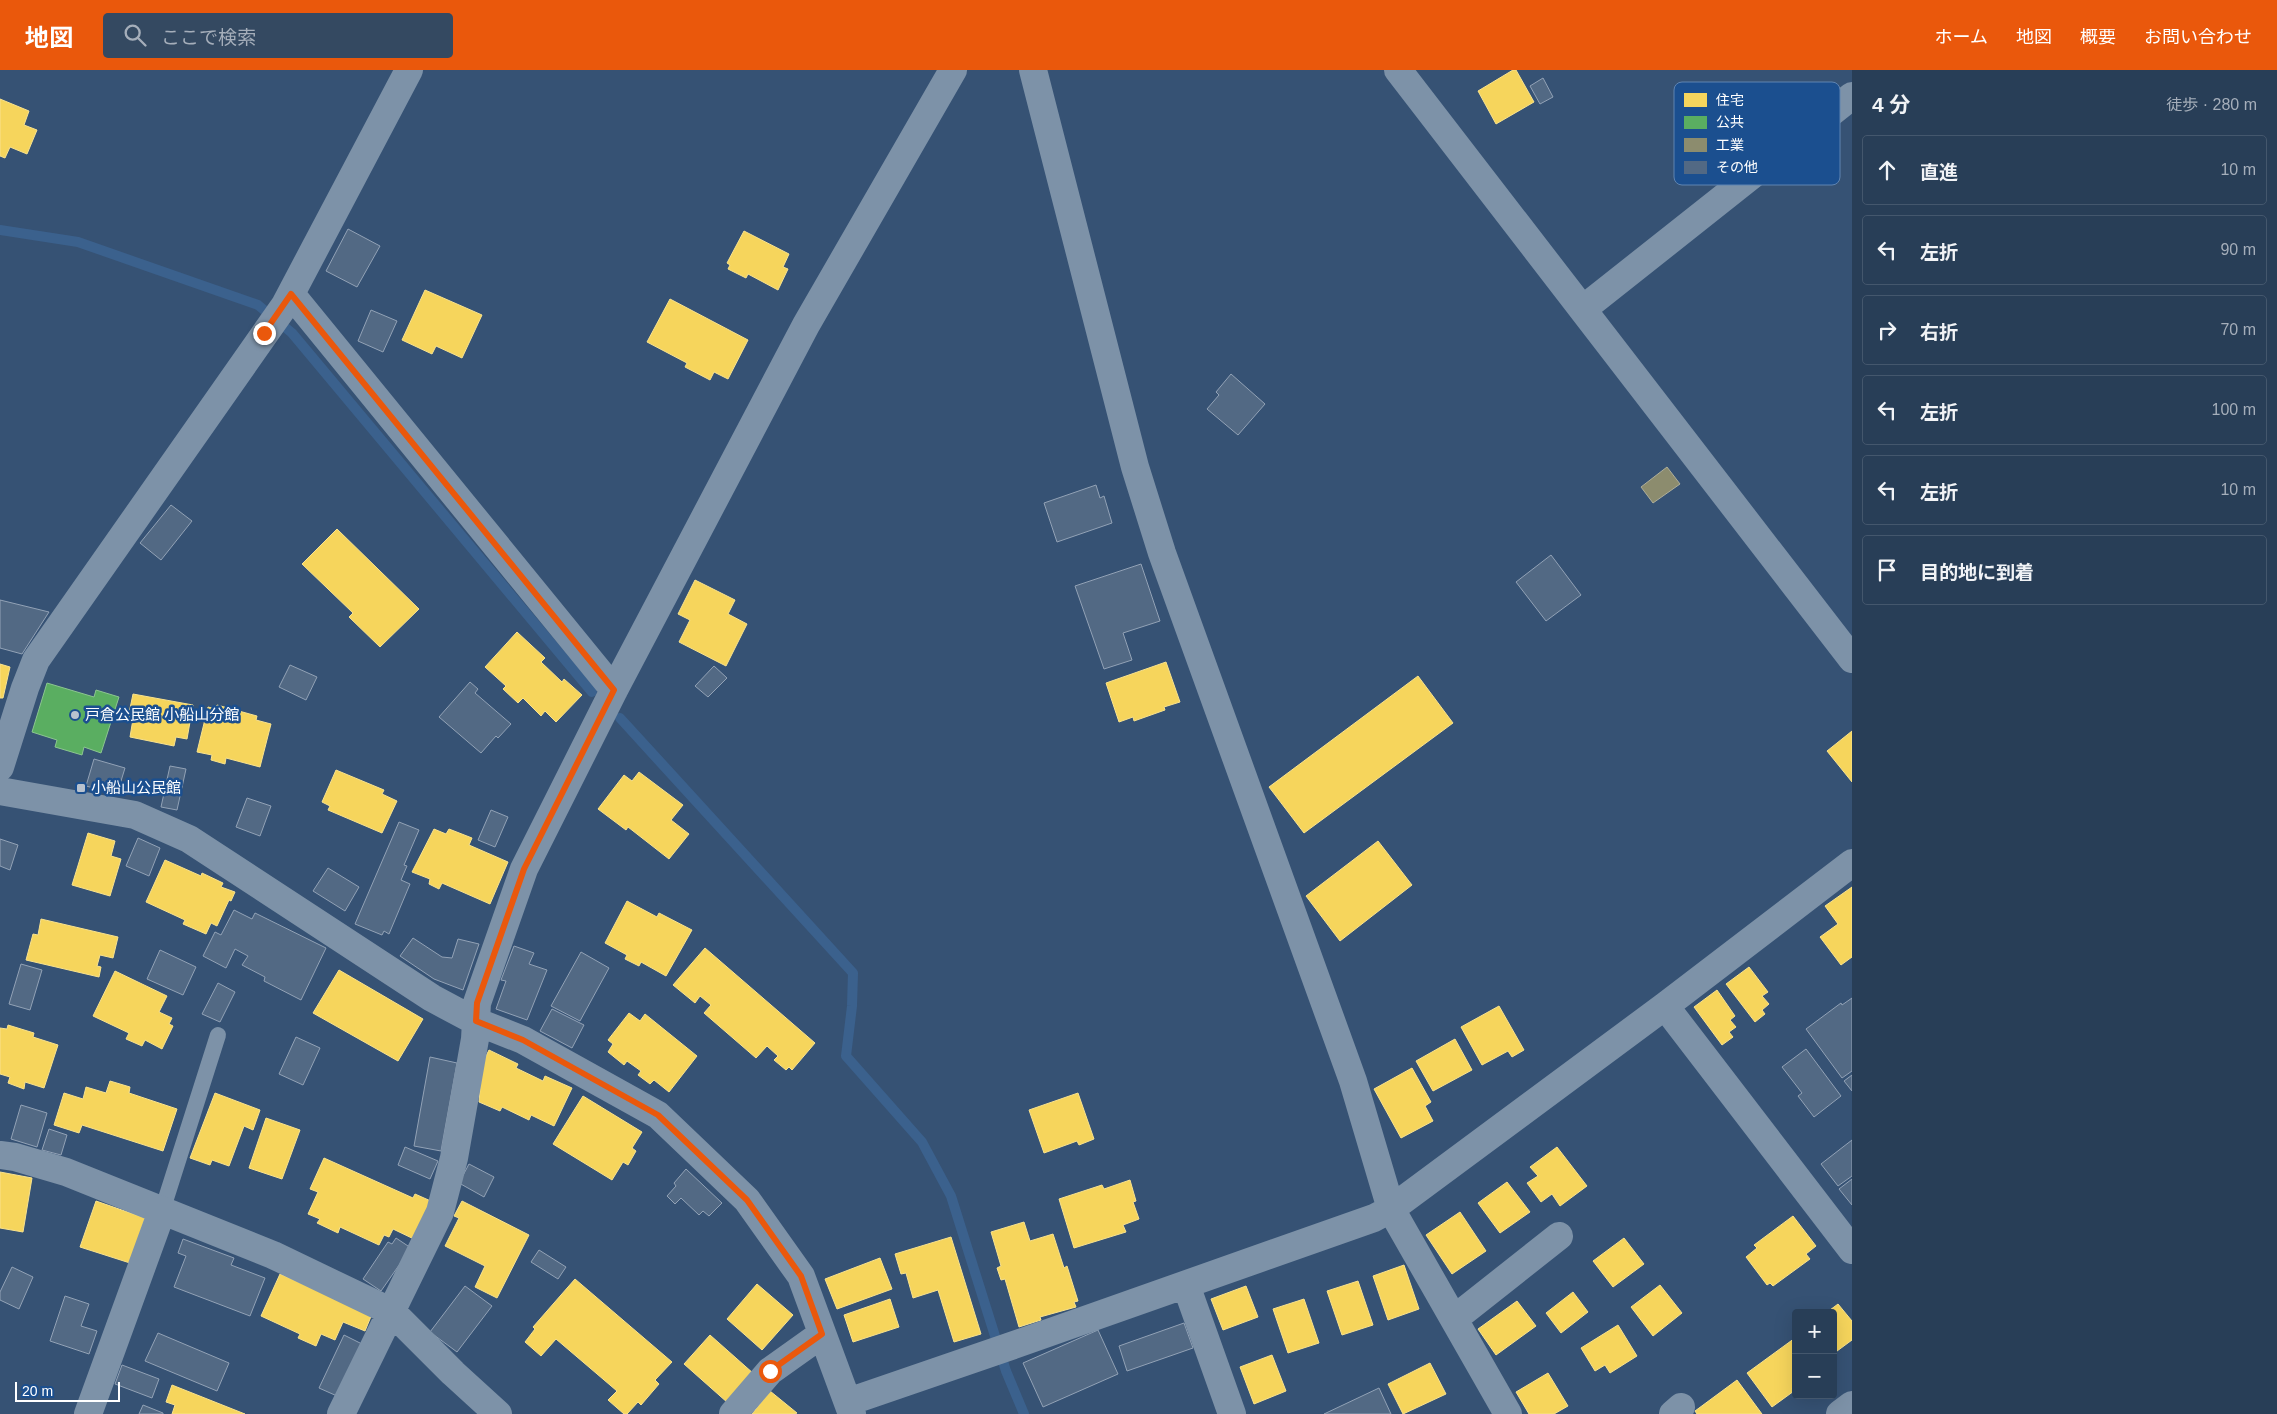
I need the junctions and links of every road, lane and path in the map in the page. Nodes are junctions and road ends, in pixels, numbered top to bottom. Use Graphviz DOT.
graph roads {
  1 [pos="409,70"];
  2 [pos="953,70"];
  3 [pos="1033,70"];
  4 [pos="1398,70"];
  5 [pos="1852,96"];
  6 [pos="1840,106"];
  7 [pos="1740,185"];
  8 [pos="288,300"];
  9 [pos="1582,310"];
  10 [pos="1852,659"];
  11 [pos="614,690"];
  12 [pos="0,767"];
  13 [pos="0,791"];
  14 [pos="1852,863"];
  15 [pos="1665,1006"];
  16 [pos="476,1021"];
  17 [pos="218,1035"];
  18 [pos="0,1156"];
  19 [pos="1391,1209"];
  20 [pos="162,1211"];
  21 [pos="1559,1236"];
  22 [pos="1852,1250"];
  23 [pos="1186,1285"];
  24 [pos="392,1312"];
  25 [pos="1454,1319"];
  26 [pos="822,1334"];
  27 [pos="1852,1405"];
  28 [pos="850,1408"];
  29 [pos="88,1414"];
  30 [pos="341,1414"];
  31 [pos="498,1414"];
  32 [pos="733,1414"];
  33 [pos="1232,1414"];
  34 [pos="1508,1414"];
  35 [pos="1840,1414"];
  1 -- 8 [label="street"];
  2 -- 11 [label="street"];
  3 -- 19 [label="street"];
  4 -- 9 [label="street"];
  5 -- 6 [label="street"];
  7 -- 9 [label="street"];
  8 -- 11 [label="street"];
  8 -- 12 [label="street"];
  9 -- 10 [label="street"];
  11 -- 16 [label="street"];
  13 -- 16 [label="street"];
  14 -- 15 [label="street"];
  15 -- 19 [label="street"];
  15 -- 22 [label="street"];
  16 -- 24 [label="street"];
  16 -- 26 [label="street"];
  17 -- 20 [label="lane"];
  18 -- 20 [label="street"];
  19 -- 23 [label="street"];
  19 -- 25 [label="street"];
  20 -- 24 [label="street"];
  20 -- 29 [label="street"];
  21 -- 25 [label="street"];
  23 -- 28 [label="street"];
  23 -- 33 [label="street"];
  24 -- 30 [label="street"];
  24 -- 31 [label="street"];
  25 -- 34 [label="street"];
  26 -- 28 [label="street"];
  26 -- 32 [label="street"];
  27 -- 35 [label="street"];
}
